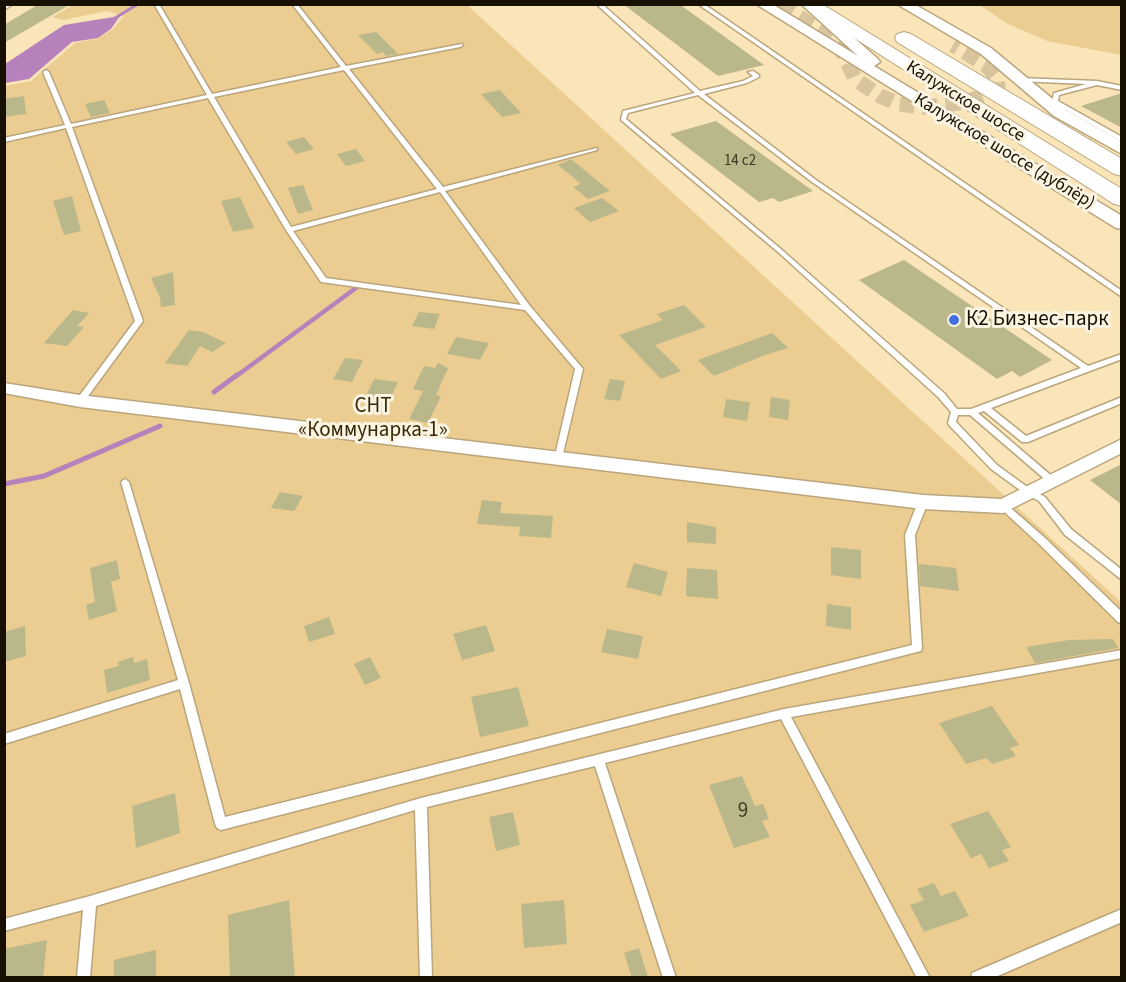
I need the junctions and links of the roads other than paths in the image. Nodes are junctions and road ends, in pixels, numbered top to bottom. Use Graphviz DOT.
graph roads {
  1 [pos="8,4"];
  2 [pos="156,4"];
  3 [pos="294,4"];
  4 [pos="598,4"];
  5 [pos="700,4"];
  6 [pos="762,4"];
  7 [pos="808,4"];
  8 [pos="4,7"];
  9 [pos="895,14"];
  10 [pos="460,45"];
  11 [pos="953,45"];
  12 [pos="344,68"];
  13 [pos="46,72"];
  14 [pos="751,72"];
  15 [pos="1018,80"];
  16 [pos="1097,83"];
  17 [pos="1122,88"];
  18 [pos="700,94"];
  19 [pos="209,96"];
  20 [pos="919,100"];
  21 [pos="69,127"];
  22 [pos="4,140"];
  23 [pos="1122,140"];
  24 [pos="596,149"];
  25 [pos="1120,163"];
  26 [pos="441,189"];
  27 [pos="1122,199"];
  28 [pos="1122,225"];
  29 [pos="289,230"];
  30 [pos="1122,295"];
  31 [pos="527,308"];
  32 [pos="1122,356"];
  33 [pos="1086,368"];
  34 [pos="4,388"];
  35 [pos="1122,400"];
  36 [pos="80,401"];
  37 [pos="985,407"];
  38 [pos="955,412"];
  39 [pos="972,412"];
  40 [pos="1122,445"];
  41 [pos="558,460"];
  42 [pos="1051,480"];
  43 [pos="125,482"];
  44 [pos="1027,491"];
  45 [pos="923,502"];
  46 [pos="1003,506"];
  47 [pos="1122,576"];
  48 [pos="1122,619"];
  49 [pos="1122,654"];
  50 [pos="184,683"];
  51 [pos="784,714"];
  52 [pos="4,739"];
  53 [pos="598,759"];
  54 [pos="421,803"];
  55 [pos="90,902"];
  56 [pos="1122,915"];
  57 [pos="4,925"];
  58 [pos="83,978"];
  59 [pos="426,978"];
  60 [pos="670,978"];
  61 [pos="924,978"];
  62 [pos="977,978"];
  1 -- 8 [label="street"];
  2 -- 19 [label="lane"];
  3 -- 12 [label="lane"];
  4 -- 18 [label="lane"];
  5 -- 30 [label="lane"];
  6 -- 20 [label="main road, Калужское шоссе (дублёр)"];
  7 -- 20 [label="main road"];
  7 -- 27 [label="highway, Калужское шоссе"];
  9 -- 11 [label="main road"];
  9 -- 15 [label="main road"];
  9 -- 25 [label="highway, Калужское шоссе"];
  10 -- 12 [label="lane"];
  12 -- 19 [label="lane"];
  12 -- 26 [label="lane"];
  13 -- 21 [label="lane"];
  14 -- 18 [label="lane"];
  15 -- 16 [label="lane"];
  15 -- 25 [label="main road"];
  16 -- 17 [label="lane"];
  16 -- 23 [label="lane"];
  18 -- 33 [label="lane"];
  18 -- 38 [label="lane"];
  19 -- 21 [label="lane"];
  19 -- 29 [label="lane"];
  20 -- 28 [label="main road, Калужское шоссе (дублёр)"];
  21 -- 22 [label="lane"];
  21 -- 36 [label="lane"];
  24 -- 26 [label="lane"];
  26 -- 29 [label="lane"];
  26 -- 31 [label="lane"];
  29 -- 31 [label="lane"];
  31 -- 41 [label="lane"];
  32 -- 33 [label="lane"];
  33 -- 37 [label="lane"];
  34 -- 36 [label="street"];
  35 -- 37 [label="lane"];
  36 -- 41 [label="street"];
  37 -- 39 [label="lane"];
  38 -- 39 [label="lane"];
  38 -- 44 [label="lane"];
  39 -- 42 [label="lane"];
  40 -- 42 [label="street"];
  41 -- 45 [label="street"];
  42 -- 44 [label="street"];
  43 -- 50 [label="lane"];
  44 -- 46 [label="street"];
  44 -- 47 [label="lane"];
  45 -- 46 [label="street"];
  45 -- 50 [label="lane"];
  46 -- 48 [label="lane"];
  49 -- 51 [label="lane"];
  50 -- 52 [label="lane"];
  51 -- 53 [label="lane"];
  51 -- 61 [label="lane"];
  53 -- 54 [label="lane"];
  53 -- 60 [label="lane"];
  54 -- 55 [label="lane"];
  54 -- 59 [label="lane"];
  55 -- 57 [label="lane"];
  55 -- 58 [label="lane"];
  56 -- 62 [label="lane"];
}
